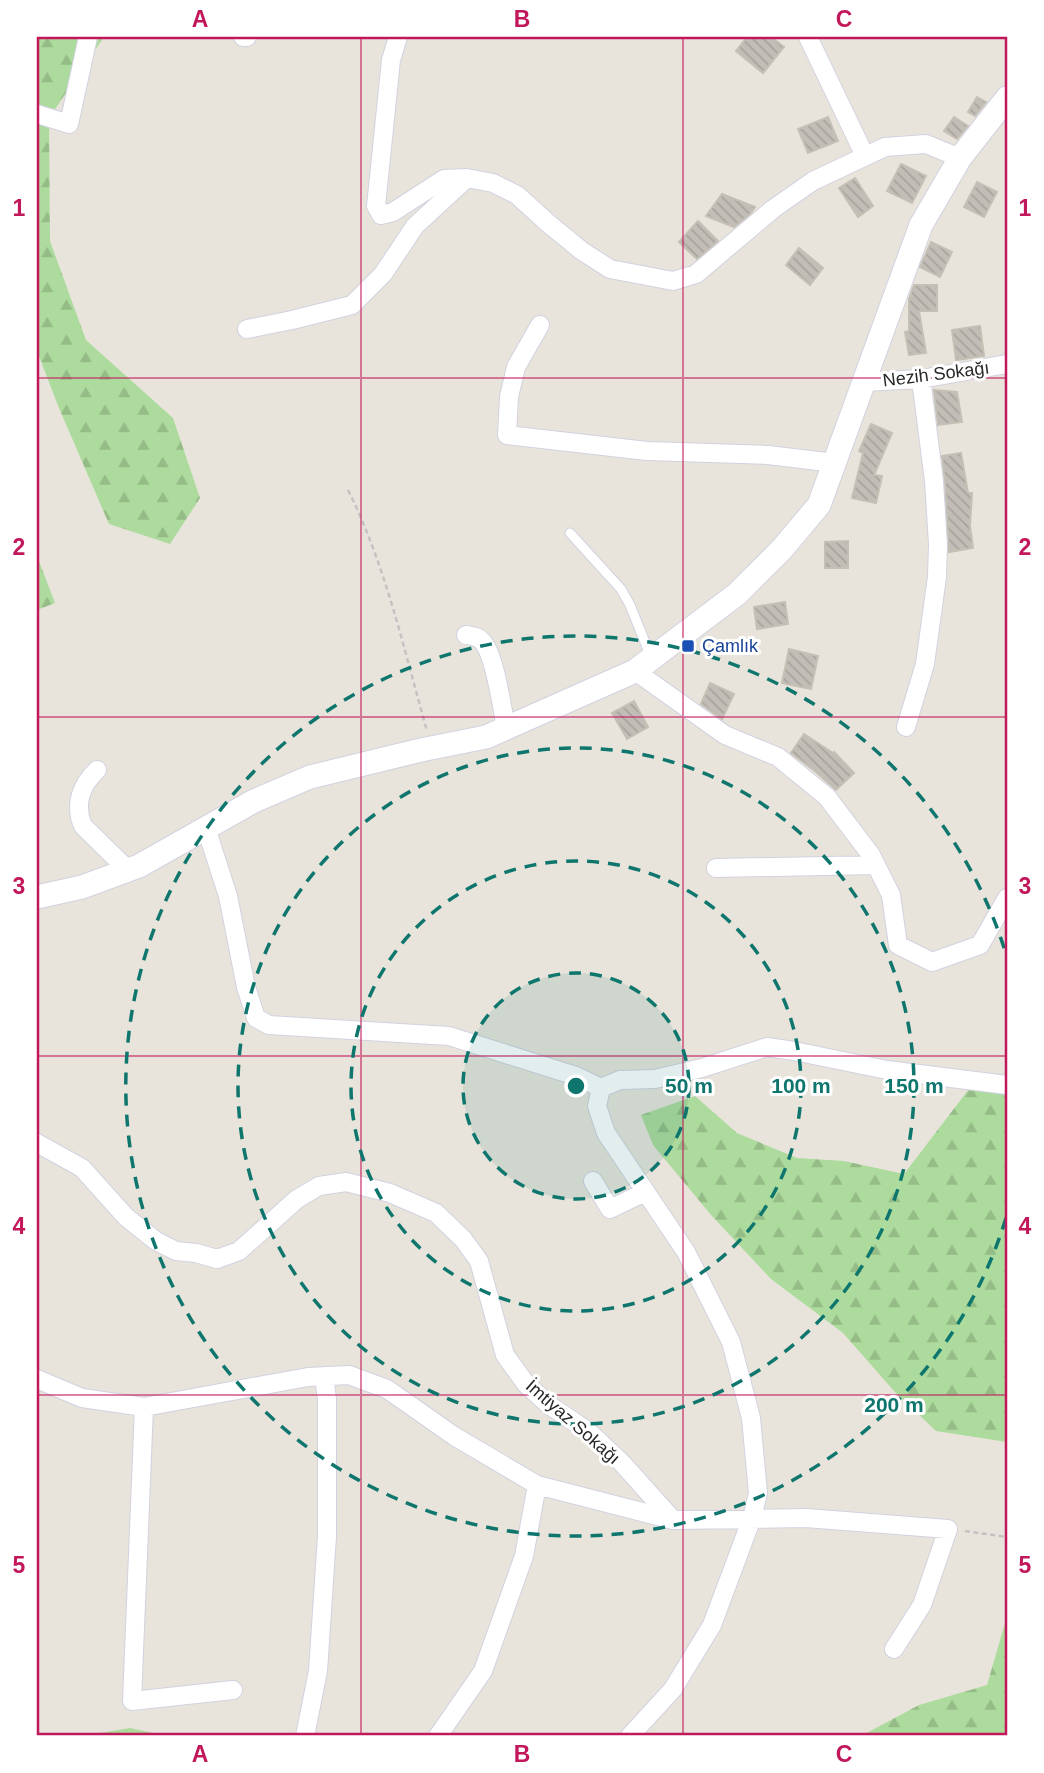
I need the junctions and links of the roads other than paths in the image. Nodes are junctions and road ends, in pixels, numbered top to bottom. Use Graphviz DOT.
graph roads {
  1 [pos="88,37"];
  2 [pos="398,37"];
  3 [pos="808,37"];
  4 [pos="1007,98"];
  5 [pos="37,114"];
  6 [pos="865,156"];
  7 [pos="960,158"];
  8 [pos="467,178"];
  9 [pos="540,325"];
  10 [pos="247,329"];
  11 [pos="1007,364"];
  12 [pos="921,379"];
  13 [pos="864,383"];
  14 [pos="835,463"];
  15 [pos="570,533"];
  16 [pos="466,635"];
  17 [pos="643,665"];
  18 [pos="906,727"];
  19 [pos="506,728"];
  20 [pos="97,770"];
  21 [pos="206,828"];
  22 [pos="876,865"];
  23 [pos="716,869"];
  24 [pos="128,870"];
  25 [pos="37,897"];
  26 [pos="1007,898"];
  27 [pos="1007,1085"];
  28 [pos="601,1088"];
  29 [pos="37,1143"];
  30 [pos="593,1181"];
  31 [pos="645,1192"];
  32 [pos="324,1376"];
  33 [pos="37,1379"];
  34 [pos="145,1407"];
  35 [pos="537,1485"];
  36 [pos="752,1518"];
  37 [pos="673,1520"];
  38 [pos="894,1649"];
  39 [pos="233,1690"];
  40 [pos="305,1736"];
  41 [pos="438,1736"];
  42 [pos="630,1736"];
  1 -- 5 [label="street"];
  2 -- 8 [label="street"];
  3 -- 6 [label="street"];
  4 -- 7 [label="street"];
  6 -- 7 [label="street"];
  6 -- 8 [label="street"];
  7 -- 13 [label="street"];
  8 -- 10 [label="street"];
  9 -- 14 [label="street"];
  11 -- 12 [label="street, Nezih Sokağı"];
  12 -- 13 [label="street, Nezih Sokağı"];
  12 -- 18 [label="street"];
  13 -- 14 [label="street"];
  14 -- 17 [label="street"];
  15 -- 17 [label="lane"];
  16 -- 19 [label="street"];
  17 -- 19 [label="street"];
  17 -- 22 [label="street"];
  19 -- 21 [label="street"];
  20 -- 24 [label="street"];
  21 -- 24 [label="street"];
  21 -- 28 [label="street"];
  22 -- 23 [label="street"];
  22 -- 26 [label="street"];
  24 -- 25 [label="street"];
  27 -- 28 [label="street"];
  28 -- 31 [label="street"];
  29 -- 37 [label="street, İmtiyaz Sokağı"];
  30 -- 31 [label="street"];
  31 -- 36 [label="street"];
  32 -- 34 [label="street"];
  32 -- 35 [label="street"];
  32 -- 40 [label="street"];
  33 -- 34 [label="street"];
  34 -- 39 [label="street"];
  35 -- 37 [label="street"];
  35 -- 41 [label="street"];
  36 -- 37 [label="street"];
  36 -- 38 [label="street"];
  36 -- 42 [label="street"];
}
